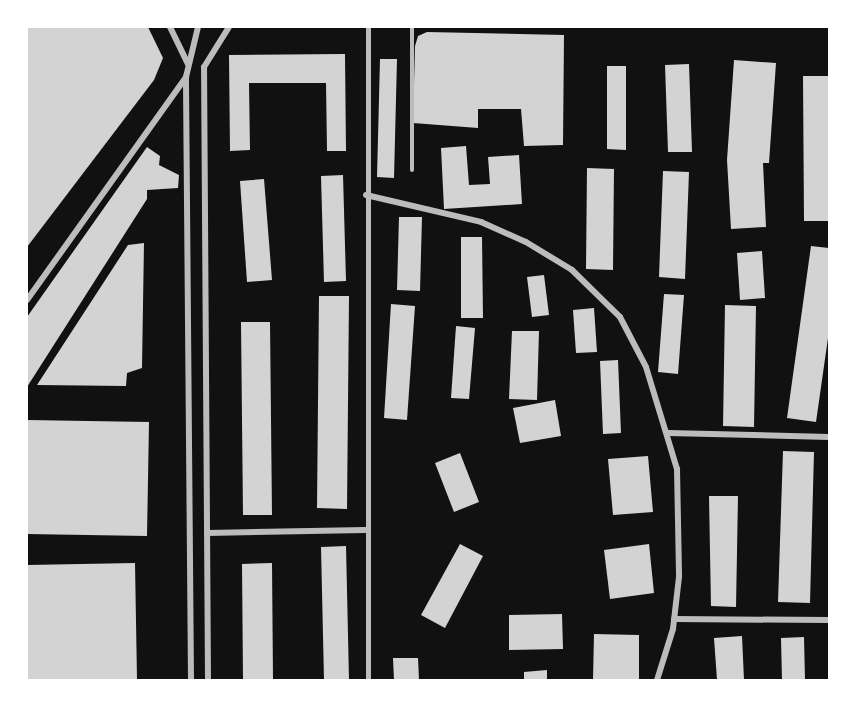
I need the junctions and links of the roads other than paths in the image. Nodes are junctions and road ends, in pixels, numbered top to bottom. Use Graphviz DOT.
graph roads {
  1 [pos="170,27"];
  2 [pos="198,27"];
  3 [pos="229,27"];
  4 [pos="368,27"];
  5 [pos="412,27"];
  6 [pos="188,64"];
  7 [pos="186,77"];
  8 [pos="412,170"];
  9 [pos="366,195"];
  10 [pos="27,300"];
  11 [pos="668,433"];
  12 [pos="829,437"];
  13 [pos="364,530"];
  14 [pos="207,532"];
  15 [pos="674,619"];
  16 [pos="829,620"];
  17 [pos="191,680"];
  18 [pos="208,680"];
  19 [pos="368,680"];
  20 [pos="657,680"];
  1 -- 6 [label="street"];
  2 -- 6 [label="street"];
  3 -- 14 [label="street"];
  4 -- 9 [label="street"];
  5 -- 8 [label="lane"];
  6 -- 7 [label="street"];
  7 -- 10 [label="street"];
  7 -- 17 [label="street"];
  9 -- 11 [label="street"];
  9 -- 13 [label="street"];
  11 -- 12 [label="street"];
  11 -- 15 [label="street"];
  13 -- 14 [label="street"];
  13 -- 19 [label="street"];
  14 -- 18 [label="street"];
  15 -- 16 [label="street"];
  15 -- 20 [label="street"];
}
